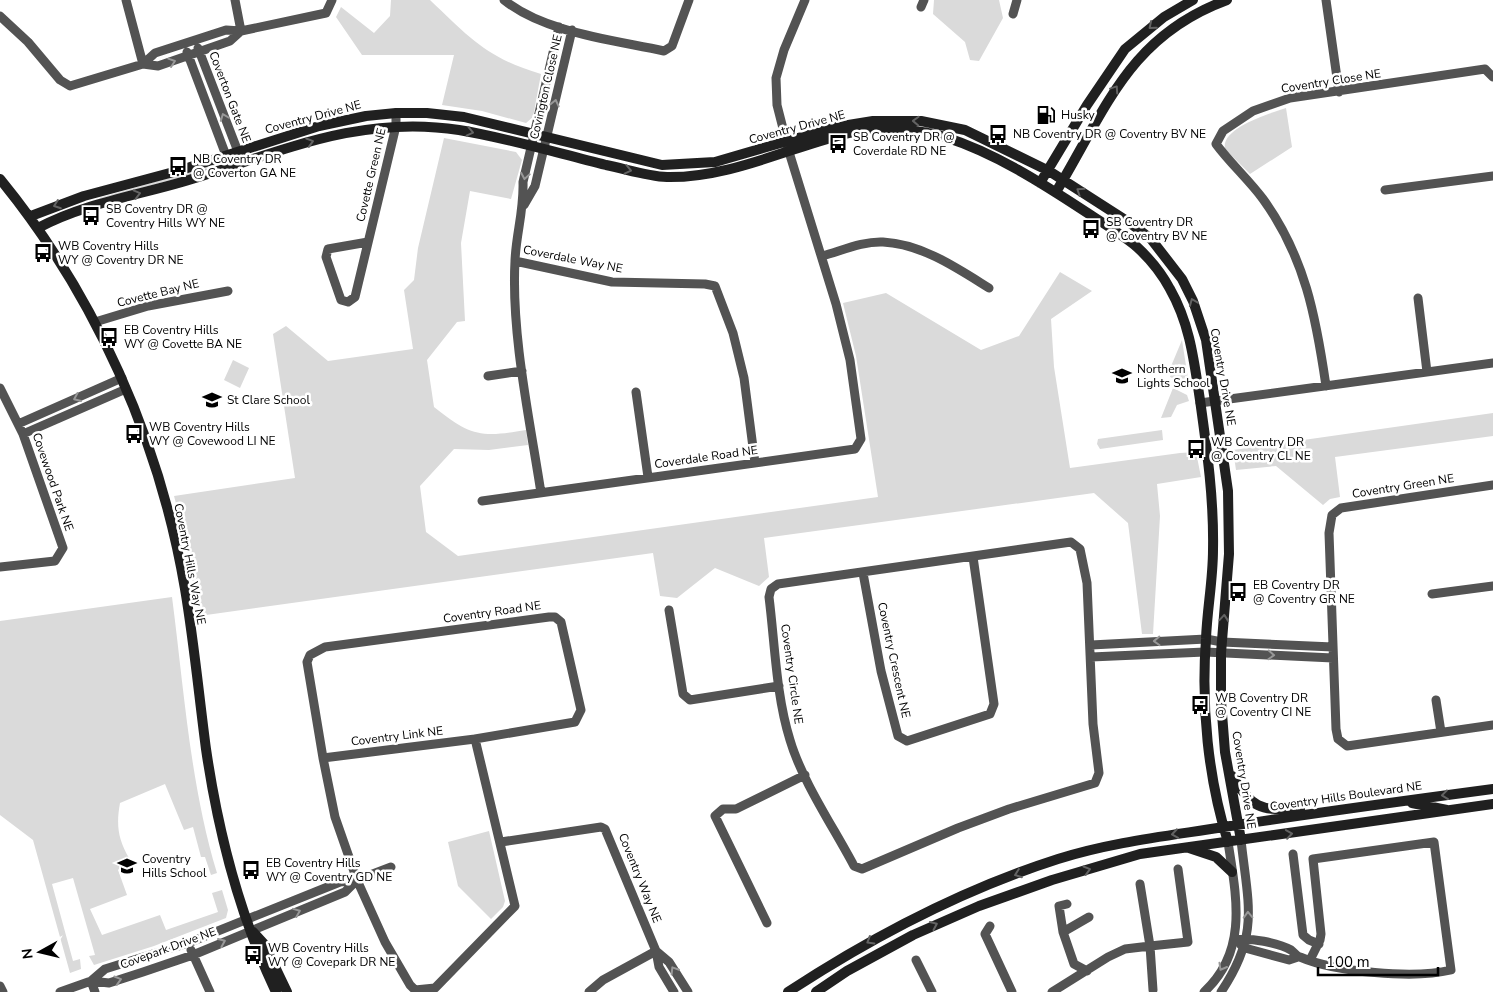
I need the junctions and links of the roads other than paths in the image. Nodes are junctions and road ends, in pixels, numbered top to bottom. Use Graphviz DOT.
graph roads {
  1 [pos="126,0"];
  2 [pos="235,0"];
  3 [pos="332,0"];
  4 [pos="504,0"];
  5 [pos="690,0"];
  6 [pos="805,0"];
  7 [pos="1017,0"];
  8 [pos="1193,0"];
  9 [pos="1227,0"];
  10 [pos="1326,0"];
  11 [pos="1013,14"];
  12 [pos="0,16"];
  13 [pos="559,27"];
  14 [pos="572,30"];
  15 [pos="241,31"];
  16 [pos="195,40"];
  17 [pos="184,44"];
  18 [pos="200,52"];
  19 [pos="188,56"];
  20 [pos="143,64"];
  21 [pos="1493,78"];
  22 [pos="1339,92"];
  23 [pos="218,100"];
  24 [pos="205,104"];
  25 [pos="1087,105"];
  26 [pos="1102,111"];
  27 [pos="396,113"];
  28 [pos="436,114"];
  29 [pos="396,126"];
  30 [pos="434,127"];
  31 [pos="534,134"];
  32 [pos="547,137"];
  33 [pos="978,137"];
  34 [pos="531,147"];
  35 [pos="787,147"];
  36 [pos="972,147"];
  37 [pos="544,150"];
  38 [pos="237,151"];
  39 [pos="225,155"];
  40 [pos="242,162"];
  41 [pos="230,166"];
  42 [pos="1049,171"];
  43 [pos="1493,176"];
  44 [pos="0,179"];
  45 [pos="1063,180"];
  46 [pos="1040,183"];
  47 [pos="1385,190"];
  48 [pos="1056,192"];
  49 [pos="84,196"];
  50 [pos="524,206"];
  51 [pos="90,207"];
  52 [pos="31,216"];
  53 [pos="38,228"];
  54 [pos="368,242"];
  55 [pos="822,256"];
  56 [pos="515,261"];
  57 [pos="989,288"];
  58 [pos="228,291"];
  59 [pos="1418,298"];
  60 [pos="95,322"];
  61 [pos="1493,363"];
  62 [pos="522,371"];
  63 [pos="1427,372"];
  64 [pos="488,376"];
  65 [pos="122,378"];
  66 [pos="1326,386"];
  67 [pos="0,388"];
  68 [pos="126,389"];
  69 [pos="636,392"];
  70 [pos="1217,400"];
  71 [pos="1200,403"];
  72 [pos="18,424"];
  73 [pos="23,434"];
  74 [pos="755,463"];
  75 [pos="648,478"];
  76 [pos="1493,485"];
  77 [pos="541,493"];
  78 [pos="482,500"];
  79 [pos="972,557"];
  80 [pos="0,567"];
  81 [pos="863,573"];
  82 [pos="1493,586"];
  83 [pos="1432,594"];
  84 [pos="669,610"];
  85 [pos="1206,639"];
  86 [pos="1222,642"];
  87 [pos="1091,645"];
  88 [pos="1333,647"];
  89 [pos="1205,652"];
  90 [pos="1221,653"];
  91 [pos="1091,657"];
  92 [pos="1333,658"];
  93 [pos="779,686"];
  94 [pos="1436,700"];
  95 [pos="1493,725"];
  96 [pos="1440,732"];
  97 [pos="475,739"];
  98 [pos="323,758"];
  99 [pos="1229,771"];
  100 [pos="805,776"];
  101 [pos="1493,789"];
  102 [pos="1400,801"];
  103 [pos="1493,804"];
  104 [pos="1326,811"];
  105 [pos="1450,811"];
  106 [pos="1238,825"];
  107 [pos="1223,827"];
  108 [pos="1241,840"];
  109 [pos="501,842"];
  110 [pos="1228,842"];
  111 [pos="1186,846"];
  112 [pos="1293,854"];
  113 [pos="391,867"];
  114 [pos="1178,869"];
  115 [pos="1232,872"];
  116 [pos="357,880"];
  117 [pos="1140,884"];
  118 [pos="1067,904"];
  119 [pos="1089,917"];
  120 [pos="246,918"];
  121 [pos="767,922"];
  122 [pos="990,926"];
  123 [pos="251,930"];
  124 [pos="1063,932"];
  125 [pos="1248,938"];
  126 [pos="1235,940"];
  127 [pos="188,942"];
  128 [pos="1319,944"];
  129 [pos="1150,946"];
  130 [pos="1245,948"];
  131 [pos="656,951"];
  132 [pos="193,955"];
  133 [pos="1298,957"];
  134 [pos="916,960"];
  135 [pos="1310,960"];
  136 [pos="1087,971"];
  137 [pos="91,981"];
  138 [pos="0,986"];
  139 [pos="1151,991"];
  140 [pos="3,992"];
  141 [pos="60,992"];
  142 [pos="95,992"];
  143 [pos="210,992"];
  144 [pos="276,992"];
  145 [pos="287,992"];
  146 [pos="589,992"];
  147 [pos="674,992"];
  148 [pos="688,992"];
  149 [pos="788,992"];
  150 [pos="816,992"];
  151 [pos="932,992"];
  152 [pos="1012,992"];
  153 [pos="1052,992"];
  154 [pos="1163,992"];
  155 [pos="1204,992"];
  156 [pos="1221,992"];
  1 -- 20 [label="street"];
  2 -- 15 [label="street"];
  3 -- 15 [label="street"];
  4 -- 13 [label="street, Covington Close NE"];
  5 -- 14 [label="street, Covington Close NE"];
  6 -- 35 [label="street, Coverdale Road NE"];
  7 -- 11 [label="street"];
  8 -- 25 [label="street, one-way"];
  26 -- 9 [label="street, one-way"];
  10 -- 22 [label="street"];
  12 -- 20 [label="street"];
  13 -- 14 [label="street, Covington Close NE"];
  13 -- 31 [label="street, Covington Close NE"];
  32 -- 14 [label="street, Covington Close NE, one-way"];
  15 -- 16 [label="street"];
  15 -- 18 [label="street"];
  16 -- 17 [label="street"];
  16 -- 18 [label="street, Coverton Gate NE"];
  17 -- 19 [label="street, Coverton Gate NE"];
  17 -- 20 [label="street"];
  18 -- 19 [label="street"];
  18 -- 23 [label="street, Coverton Gate NE"];
  20 -- 19 [label="street, one-way"];
  19 -- 24 [label="street, Coverton Gate NE"];
  21 -- 22 [label="street, Coventry Close NE"];
  22 -- 66 [label="street, Coventry Close NE"];
  23 -- 24 [label="street"];
  38 -- 23 [label="street, Coverton Gate NE, one-way"];
  24 -- 39 [label="street, Coverton Gate NE"];
  25 -- 26 [label="street"];
  25 -- 42 [label="street"];
  26 -- 45 [label="street"];
  27 -- 28 [label="street, Coventry Drive NE"];
  27 -- 29 [label="street, Covette Green NE"];
  27 -- 38 [label="street, Coventry Drive NE"];
  28 -- 30 [label="street"];
  28 -- 31 [label="street, Coventry Drive NE"];
  29 -- 30 [label="street, Coventry Drive NE"];
  40 -- 29 [label="street, Coventry Drive NE, one-way"];
  29 -- 54 [label="street, Covette Green NE"];
  30 -- 34 [label="street, Coventry Drive NE, one-way"];
  31 -- 32 [label="street, Coventry Drive NE"];
  31 -- 34 [label="street, Covington Close NE"];
  32 -- 35 [label="street, Coventry Drive NE"];
  32 -- 37 [label="street, Covington Close NE"];
  33 -- 35 [label="street, Coventry Drive NE, one-way"];
  33 -- 36 [label="street"];
  33 -- 42 [label="street, Coventry Drive NE"];
  34 -- 37 [label="street, Coventry Drive NE"];
  34 -- 50 [label="street, one-way"];
  35 -- 36 [label="street, Coventry Drive NE"];
  37 -- 35 [label="street, Coventry Drive NE, one-way"];
  35 -- 55 [label="street, Coverdale Road NE"];
  36 -- 46 [label="street, Coventry Drive NE"];
  37 -- 50 [label="street"];
  38 -- 39 [label="street, Coventry Drive NE"];
  38 -- 40 [label="street, Coverton Gate NE"];
  39 -- 41 [label="street, Coverton Gate NE"];
  39 -- 49 [label="street, Coventry Drive NE"];
  40 -- 41 [label="street, Coventry Drive NE"];
  51 -- 41 [label="street, Coventry Drive NE, one-way"];
  42 -- 45 [label="street, Coventry Drive NE"];
  42 -- 46 [label="street"];
  43 -- 47 [label="street"];
  44 -- 52 [label="street, Coventry Hills Way NE"];
  45 -- 48 [label="street"];
  70 -- 45 [label="street, Coventry Drive NE, one-way"];
  46 -- 48 [label="street, Coventry Drive NE"];
  48 -- 71 [label="street, Coventry Drive NE"];
  49 -- 51 [label="street"];
  49 -- 52 [label="street, Coventry Drive NE, one-way"];
  50 -- 56 [label="street"];
  51 -- 53 [label="street, Coventry Drive NE"];
  52 -- 53 [label="street, Coventry Hills Way NE"];
  53 -- 60 [label="street, Coventry Hills Way NE"];
  54 -- 54 [label="street, Covette Green NE"];
  55 -- 57 [label="street"];
  55 -- 74 [label="street, Coverdale Road NE"];
  56 -- 62 [label="street"];
  56 -- 74 [label="street, Coverdale Way NE"];
  58 -- 60 [label="street, Covette Bay NE"];
  59 -- 63 [label="street"];
  60 -- 65 [label="street, Coventry Hills Way NE"];
  61 -- 63 [label="street"];
  62 -- 64 [label="street"];
  62 -- 77 [label="street"];
  63 -- 66 [label="street"];
  65 -- 68 [label="street, Coventry Hills Way NE"];
  65 -- 72 [label="street, one-way"];
  66 -- 70 [label="street"];
  67 -- 72 [label="street, Covewood Park NE"];
  68 -- 73 [label="street"];
  68 -- 120 [label="street, Coventry Hills Way NE"];
  69 -- 75 [label="street"];
  70 -- 71 [label="street"];
  86 -- 70 [label="street, Coventry Drive NE, one-way"];
  71 -- 85 [label="street, Coventry Drive NE"];
  72 -- 73 [label="street, Covewood Park NE"];
  73 -- 80 [label="street, Covewood Park NE"];
  74 -- 75 [label="street, Coverdale Road NE"];
  75 -- 77 [label="street, Coverdale Road NE"];
  76 -- 88 [label="street, Coventry Green NE"];
  77 -- 78 [label="street, Coverdale Road NE"];
  79 -- 81 [label="street, Coventry Circle NE"];
  79 -- 81 [label="street, Coventry Crescent NE"];
  79 -- 87 [label="street, Coventry Circle NE"];
  81 -- 93 [label="street, Coventry Circle NE"];
  82 -- 83 [label="street"];
  84 -- 93 [label="street"];
  85 -- 86 [label="street"];
  85 -- 87 [label="street, one-way"];
  85 -- 89 [label="street, Coventry Drive NE"];
  86 -- 88 [label="street"];
  86 -- 90 [label="street, Coventry Drive NE"];
  87 -- 91 [label="street, Coventry Circle NE"];
  88 -- 92 [label="street, Coventry Green NE"];
  89 -- 90 [label="street"];
  89 -- 91 [label="street"];
  89 -- 107 [label="street, Coventry Drive NE"];
  90 -- 92 [label="street, one-way"];
  90 -- 99 [label="street, Coventry Drive NE"];
  91 -- 100 [label="street, Coventry Circle NE"];
  92 -- 96 [label="street, Coventry Green NE"];
  93 -- 100 [label="street, Coventry Circle NE"];
  94 -- 96 [label="street"];
  95 -- 96 [label="street, Coventry Green NE"];
  97 -- 98 [label="street, Coventry Link NE"];
  97 -- 98 [label="street, Coventry Road NE"];
  97 -- 109 [label="street, Coventry Road NE"];
  98 -- 116 [label="street, Coventry Road NE"];
  99 -- 104 [label="street"];
  99 -- 106 [label="street, Coventry Drive NE"];
  100 -- 121 [label="street"];
  101 -- 102 [label="street, Coventry Hills Boulevard NE, one-way"];
  102 -- 104 [label="street, Coventry Hills Boulevard NE"];
  102 -- 105 [label="street"];
  103 -- 105 [label="street"];
  104 -- 106 [label="street, Coventry Hills Boulevard NE"];
  108 -- 105 [label="street, one-way"];
  106 -- 107 [label="street, Coventry Hills Boulevard NE"];
  106 -- 108 [label="street, Coventry Drive NE"];
  107 -- 110 [label="street, Coventry Drive NE"];
  107 -- 149 [label="street, Coventry Hills Boulevard NE, one-way"];
  108 -- 110 [label="street"];
  125 -- 108 [label="street, one-way"];
  109 -- 116 [label="street, Coventry Road NE"];
  109 -- 131 [label="street, Coventry Way NE"];
  110 -- 111 [label="street"];
  110 -- 115 [label="street"];
  111 -- 115 [label="street"];
  150 -- 111 [label="street, one-way"];
  112 -- 128 [label="street"];
  113 -- 116 [label="street"];
  114 -- 129 [label="street"];
  115 -- 126 [label="street"];
  116 -- 120 [label="street, Covepark Drive NE"];
  123 -- 116 [label="street, Covepark Drive NE, one-way"];
  117 -- 129 [label="street"];
  118 -- 124 [label="street"];
  119 -- 124 [label="street"];
  120 -- 123 [label="street, Coventry Hills Way NE"];
  120 -- 127 [label="street, Covepark Drive NE"];
  122 -- 152 [label="street"];
  132 -- 123 [label="street, Covepark Drive NE, one-way"];
  123 -- 144 [label="street, Coventry Hills Way NE"];
  123 -- 145 [label="street, Coventry Hills Way NE"];
  124 -- 136 [label="street"];
  125 -- 126 [label="street"];
  125 -- 130 [label="street"];
  125 -- 133 [label="street"];
  126 -- 130 [label="street"];
  126 -- 155 [label="street, one-way"];
  127 -- 132 [label="street"];
  127 -- 137 [label="street, Covepark Drive NE"];
  128 -- 135 [label="street"];
  128 -- 135 [label="street"];
  129 -- 136 [label="street"];
  129 -- 139 [label="street"];
  130 -- 133 [label="street"];
  130 -- 156 [label="street"];
  131 -- 146 [label="street"];
  131 -- 147 [label="street, Coventry Way NE"];
  148 -- 131 [label="street, Coventry Way NE, one-way"];
  137 -- 132 [label="street, Covepark Drive NE, one-way"];
  132 -- 143 [label="street"];
  133 -- 135 [label="street"];
  134 -- 151 [label="street"];
  136 -- 153 [label="street"];
  137 -- 141 [label="street, Covepark Drive NE"];
  137 -- 142 [label="street"];
  138 -- 140 [label="street"];
  139 -- 154 [label="street"];
}
